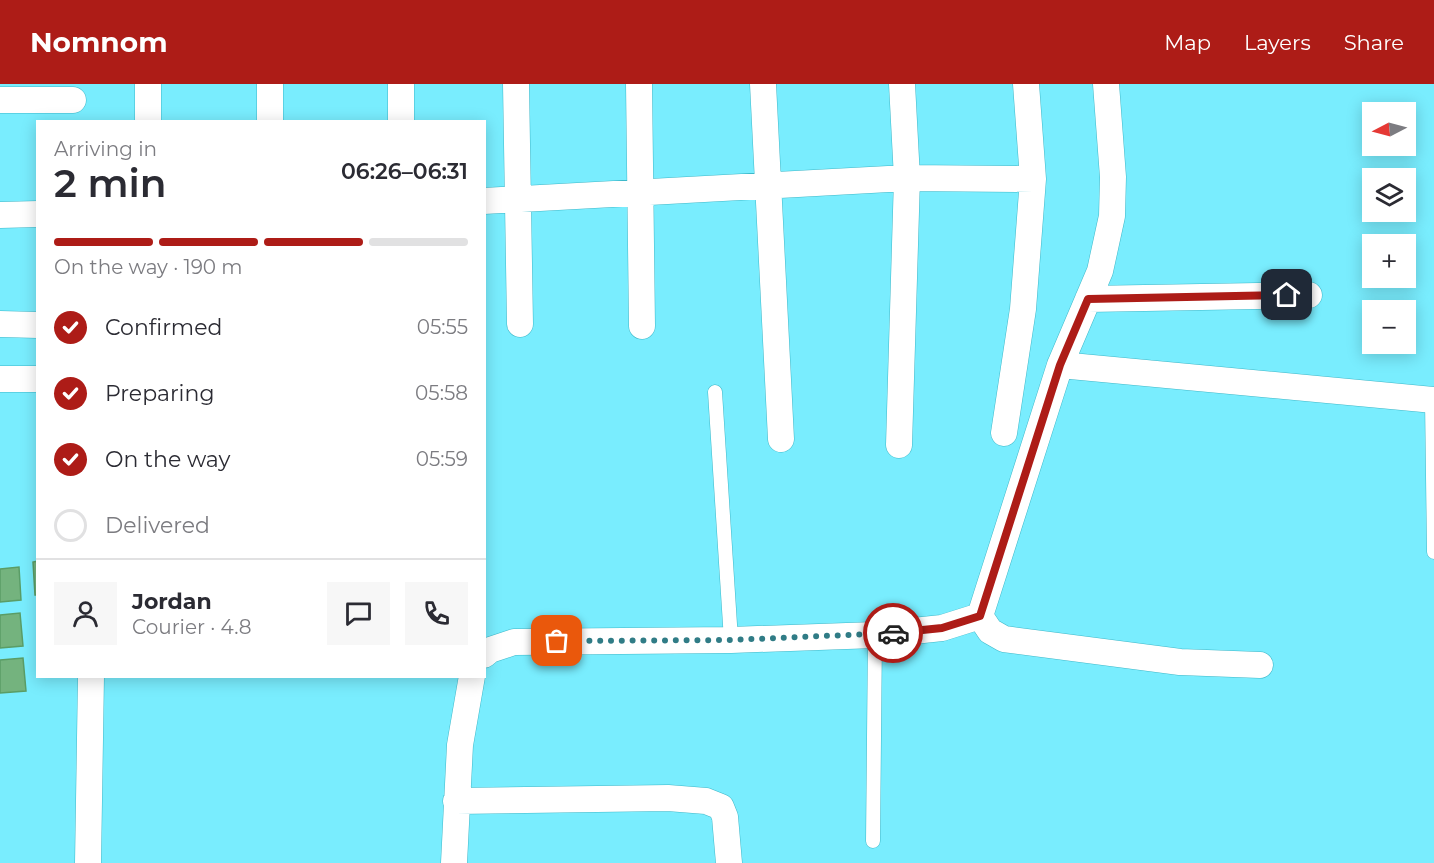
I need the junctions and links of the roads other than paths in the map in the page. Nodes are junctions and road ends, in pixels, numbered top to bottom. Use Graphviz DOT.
graph roads {
  1 [pos="148,84"];
  2 [pos="270,84"];
  3 [pos="401,84"];
  4 [pos="516,84"];
  5 [pos="639,84"];
  6 [pos="763,84"];
  7 [pos="902,84"];
  8 [pos="1026,84"];
  9 [pos="1106,84"];
  10 [pos="0,100"];
  11 [pos="72,100"];
  12 [pos="148,120"];
  13 [pos="270,120"];
  14 [pos="401,120"];
  15 [pos="907,178"];
  16 [pos="1033,179"];
  17 [pos="767,187"];
  18 [pos="640,194"];
  19 [pos="517,200"];
  20 [pos="486,201"];
  21 [pos="36,214"];
  22 [pos="0,215"];
  23 [pos="1309,295"];
  24 [pos="1088,299"];
  25 [pos="0,324"];
  26 [pos="520,324"];
  27 [pos="36,325"];
  28 [pos="642,326"];
  29 [pos="1060,365"];
  30 [pos="0,379"];
  31 [pos="36,380"];
  32 [pos="715,392"];
  33 [pos="1433,400"];
  34 [pos="1004,433"];
  35 [pos="781,439"];
  36 [pos="899,446"];
  37 [pos="1434,552"];
  38 [pos="980,616"];
  39 [pos="874,635"];
  40 [pos="731,640"];
  41 [pos="486,653"];
  42 [pos="1260,665"];
  43 [pos="92,678"];
  44 [pos="472,678"];
  45 [pos="456,801"];
  46 [pos="873,840"];
  47 [pos="88,863"];
  48 [pos="454,863"];
  49 [pos="729,863"];
  1 -- 12 [label="street"];
  2 -- 13 [label="street"];
  3 -- 14 [label="street"];
  4 -- 19 [label="street"];
  5 -- 18 [label="street"];
  6 -- 17 [label="street"];
  7 -- 15 [label="street"];
  8 -- 16 [label="street"];
  9 -- 24 [label="street"];
  10 -- 11 [label="street"];
  15 -- 16 [label="street"];
  15 -- 17 [label="street"];
  15 -- 36 [label="street"];
  16 -- 34 [label="street"];
  17 -- 18 [label="street"];
  17 -- 35 [label="street"];
  18 -- 19 [label="street"];
  18 -- 28 [label="street"];
  19 -- 20 [label="street"];
  19 -- 26 [label="street"];
  21 -- 22 [label="street"];
  23 -- 24 [label="street"];
  24 -- 29 [label="street"];
  25 -- 27 [label="street"];
  29 -- 33 [label="street"];
  29 -- 38 [label="street"];
  30 -- 31 [label="street"];
  32 -- 40 [label="lane"];
  33 -- 37 [label="lane"];
  38 -- 39 [label="street"];
  38 -- 42 [label="street"];
  39 -- 40 [label="street"];
  39 -- 46 [label="lane"];
  40 -- 41 [label="street"];
  43 -- 47 [label="street"];
  44 -- 45 [label="street"];
  45 -- 48 [label="street"];
  45 -- 49 [label="street"];
}
